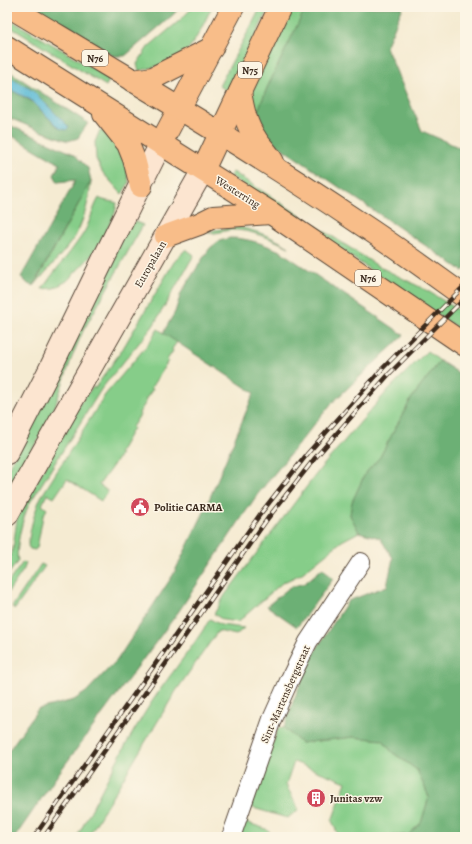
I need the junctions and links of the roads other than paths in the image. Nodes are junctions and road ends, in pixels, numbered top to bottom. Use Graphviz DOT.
graph roads {
  1 [pos="10,7"];
  2 [pos="233,7"];
  3 [pos="280,7"];
  4 [pos="7,47"];
  5 [pos="212,48"];
  6 [pos="133,81"];
  7 [pos="240,92"];
  8 [pos="93,100"];
  9 [pos="179,108"];
  10 [pos="220,134"];
  11 [pos="161,144"];
  12 [pos="203,170"];
  13 [pos="277,170"];
  14 [pos="141,186"];
  15 [pos="271,213"];
  16 [pos="166,236"];
  17 [pos="465,297"];
  18 [pos="465,345"];
  19 [pos="7,452"];
  20 [pos="7,515"];
  21 [pos="361,562"];
  22 [pos="231,837"];
  1 -- 6 [label="main road, N76"];
  2 -- 5 [label="main road"];
  3 -- 7 [label="main road, Europalaan / N75"];
  4 -- 8 [label="main road, Westerring / N76"];
  5 -- 6 [label="main road"];
  5 -- 9 [label="main road"];
  6 -- 9 [label="main road, N76"];
  7 -- 10 [label="main road, Europalaan / N75"];
  7 -- 13 [label="main road"];
  8 -- 11 [label="main road, Westerring / N76"];
  8 -- 14 [label="main road"];
  9 -- 10 [label="main road, N76"];
  9 -- 11 [label="main road"];
  10 -- 12 [label="main road, Europalaan / N75"];
  10 -- 13 [label="main road, N76"];
  11 -- 12 [label="main road, Westerring / N76"];
  11 -- 14 [label="main road"];
  12 -- 15 [label="main road, Westerring / N76"];
  12 -- 16 [label="main road, Europalaan / N75"];
  13 -- 17 [label="main road, N76"];
  14 -- 19 [label="main road"];
  15 -- 16 [label="main road"];
  15 -- 18 [label="main road, Westerring / N76"];
  16 -- 20 [label="main road, Europalaan / N75"];
  21 -- 22 [label="street, Sint-Martensbergstraat"];
}
